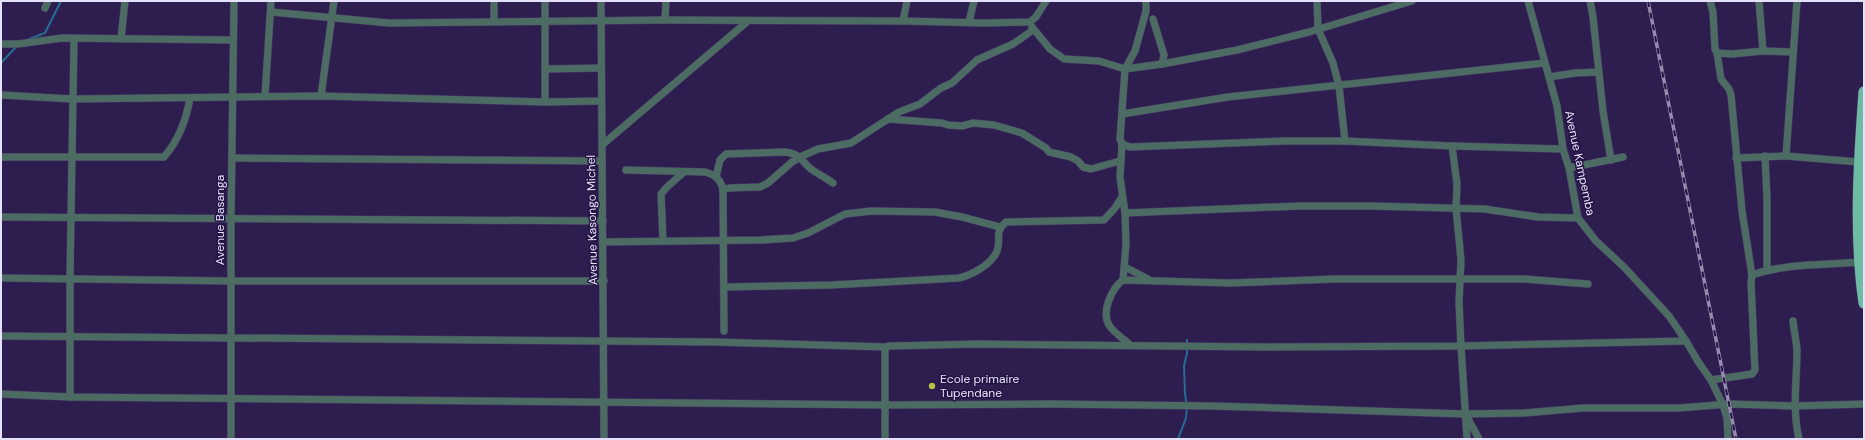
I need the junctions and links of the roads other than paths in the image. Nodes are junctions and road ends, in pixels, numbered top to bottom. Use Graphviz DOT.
graph roads {
  1 [pos="125,1"];
  2 [pos="234,1"];
  3 [pos="271,1"];
  4 [pos="334,1"];
  5 [pos="494,1"];
  6 [pos="545,1"];
  7 [pos="601,1"];
  8 [pos="666,1"];
  9 [pos="907,1"];
  10 [pos="974,1"];
  11 [pos="1046,1"];
  12 [pos="1146,1"];
  13 [pos="1317,1"];
  14 [pos="1412,1"];
  15 [pos="1528,1"];
  16 [pos="1590,1"];
  17 [pos="1710,1"];
  18 [pos="1759,1"];
  19 [pos="1797,1"];
  20 [pos="271,12"];
  21 [pos="332,18"];
  22 [pos="1153,19"];
  23 [pos="545,20"];
  24 [pos="600,20"];
  25 [pos="665,20"];
  26 [pos="494,21"];
  27 [pos="748,21"];
  28 [pos="903,21"];
  29 [pos="970,22"];
  30 [pos="1030,22"];
  31 [pos="1318,29"];
  32 [pos="1033,30"];
  33 [pos="74,39"];
  34 [pos="121,39"];
  35 [pos="233,40"];
  36 [pos="1,44"];
  37 [pos="1763,51"];
  38 [pos="1793,52"];
  39 [pos="1717,53"];
  40 [pos="1545,63"];
  41 [pos="1162,64"];
  42 [pos="601,68"];
  43 [pos="546,69"];
  44 [pos="1125,69"];
  45 [pos="1599,72"];
  46 [pos="1550,77"];
  47 [pos="1340,86"];
  48 [pos="1864,92"];
  49 [pos="1,95"];
  50 [pos="265,96"];
  51 [pos="321,96"];
  52 [pos="233,97"];
  53 [pos="190,98"];
  54 [pos="73,99"];
  55 [pos="601,101"];
  56 [pos="545,102"];
  57 [pos="1122,114"];
  58 [pos="888,119"];
  59 [pos="1344,141"];
  60 [pos="1122,144"];
  61 [pos="602,145"];
  62 [pos="1452,146"];
  63 [pos="1563,149"];
  64 [pos="1765,156"];
  65 [pos="1786,156"];
  66 [pos="1,157"];
  67 [pos="800,157"];
  68 [pos="1623,157"];
  69 [pos="73,158"];
  70 [pos="232,158"];
  71 [pos="1736,158"];
  72 [pos="1611,160"];
  73 [pos="602,161"];
  74 [pos="1120,161"];
  75 [pos="1859,162"];
  76 [pos="1569,168"];
  77 [pos="626,170"];
  78 [pos="684,172"];
  79 [pos="716,177"];
  80 [pos="833,183"];
  81 [pos="723,190"];
  82 [pos="1122,197"];
  83 [pos="1456,208"];
  84 [pos="1125,213"];
  85 [pos="1,217"];
  86 [pos="72,217"];
  87 [pos="1578,218"];
  88 [pos="231,219"];
  89 [pos="603,221"];
  90 [pos="1000,227"];
  91 [pos="663,240"];
  92 [pos="723,240"];
  93 [pos="603,242"];
  94 [pos="1862,262"];
  95 [pos="1125,268"];
  96 [pos="1767,270"];
  97 [pos="1752,275"];
  98 [pos="70,277"];
  99 [pos="1,278"];
  100 [pos="1123,280"];
  101 [pos="1459,280"];
  102 [pos="231,281"];
  103 [pos="604,281"];
  104 [pos="1154,281"];
  105 [pos="1588,284"];
  106 [pos="725,287"];
  107 [pos="1864,303"];
  108 [pos="1793,321"];
  109 [pos="724,331"];
  110 [pos="1,336"];
  111 [pos="69,336"];
  112 [pos="232,338"];
  113 [pos="1686,341"];
  114 [pos="602,342"];
  115 [pos="1130,345"];
  116 [pos="1460,346"];
  117 [pos="886,347"];
  118 [pos="1712,380"];
  119 [pos="1,394"];
  120 [pos="70,397"];
  121 [pos="232,398"];
  122 [pos="603,403"];
  123 [pos="1864,404"];
  124 [pos="1723,405"];
  125 [pos="886,406"];
  126 [pos="1794,406"];
  127 [pos="1466,414"];
  128 [pos="231,439"];
  129 [pos="604,439"];
  130 [pos="885,439"];
  131 [pos="1467,439"];
  132 [pos="1479,439"];
  133 [pos="1728,439"];
  134 [pos="1799,439"];
  1 -- 34 [label="street"];
  2 -- 35 [label="street, Avenue Basanga"];
  3 -- 20 [label="street"];
  4 -- 21 [label="street"];
  5 -- 26 [label="street"];
  6 -- 23 [label="street"];
  7 -- 24 [label="street, Avenue Kasongo Michel"];
  8 -- 25 [label="street"];
  9 -- 28 [label="street"];
  10 -- 29 [label="street"];
  11 -- 30 [label="street"];
  12 -- 44 [label="street"];
  13 -- 31 [label="street"];
  14 -- 31 [label="street"];
  15 -- 40 [label="street, Avenue Kampemba"];
  16 -- 45 [label="street"];
  17 -- 39 [label="street"];
  18 -- 37 [label="street"];
  19 -- 38 [label="street"];
  20 -- 21 [label="street"];
  20 -- 50 [label="street"];
  21 -- 26 [label="street"];
  21 -- 51 [label="street"];
  22 -- 41 [label="street"];
  23 -- 24 [label="street"];
  23 -- 26 [label="street"];
  23 -- 43 [label="street"];
  24 -- 25 [label="street"];
  24 -- 42 [label="street, Avenue Kasongo Michel"];
  25 -- 27 [label="street"];
  27 -- 28 [label="street"];
  27 -- 61 [label="street"];
  28 -- 29 [label="street"];
  29 -- 30 [label="street"];
  30 -- 32 [label="street"];
  31 -- 41 [label="street"];
  31 -- 47 [label="street"];
  32 -- 44 [label="street"];
  32 -- 58 [label="street"];
  33 -- 34 [label="street"];
  33 -- 36 [label="street"];
  33 -- 54 [label="street"];
  34 -- 35 [label="street"];
  35 -- 52 [label="street, Avenue Basanga"];
  37 -- 38 [label="street"];
  37 -- 39 [label="street"];
  38 -- 65 [label="street"];
  39 -- 71 [label="street"];
  40 -- 46 [label="street, Avenue Kampemba"];
  40 -- 47 [label="street"];
  41 -- 44 [label="street"];
  42 -- 43 [label="street"];
  42 -- 55 [label="street, Avenue Kasongo Michel"];
  43 -- 56 [label="street"];
  44 -- 57 [label="street"];
  45 -- 46 [label="street"];
  45 -- 72 [label="street"];
  46 -- 63 [label="street, Avenue Kampemba"];
  47 -- 57 [label="street"];
  47 -- 59 [label="street"];
  48 -- 75 [label="highway"];
  49 -- 54 [label="street"];
  50 -- 51 [label="street"];
  50 -- 52 [label="street"];
  51 -- 56 [label="street"];
  52 -- 53 [label="street"];
  52 -- 70 [label="street, Avenue Basanga"];
  53 -- 54 [label="street"];
  53 -- 69 [label="street"];
  54 -- 69 [label="street"];
  55 -- 56 [label="street"];
  55 -- 61 [label="street, Avenue Kasongo Michel"];
  57 -- 60 [label="street"];
  58 -- 67 [label="street"];
  58 -- 74 [label="street"];
  59 -- 60 [label="street"];
  59 -- 62 [label="street"];
  60 -- 74 [label="street"];
  61 -- 73 [label="street, Avenue Kasongo Michel"];
  62 -- 63 [label="street"];
  62 -- 83 [label="street"];
  63 -- 76 [label="street, Avenue Kampemba"];
  64 -- 65 [label="street"];
  64 -- 71 [label="street"];
  64 -- 96 [label="street"];
  65 -- 75 [label="street"];
  66 -- 69 [label="street"];
  67 -- 79 [label="street"];
  67 -- 80 [label="street"];
  67 -- 81 [label="street"];
  68 -- 72 [label="street"];
  69 -- 86 [label="street"];
  70 -- 73 [label="street"];
  70 -- 88 [label="street, Avenue Basanga"];
  71 -- 97 [label="street"];
  72 -- 76 [label="street"];
  73 -- 89 [label="street, Avenue Kasongo Michel"];
  74 -- 82 [label="street"];
  75 -- 94 [label="highway"];
  76 -- 87 [label="street, Avenue Kampemba"];
  77 -- 78 [label="street"];
  78 -- 79 [label="street"];
  78 -- 91 [label="street"];
  79 -- 81 [label="street"];
  81 -- 92 [label="street"];
  82 -- 84 [label="street"];
  82 -- 90 [label="street"];
  83 -- 84 [label="street"];
  83 -- 87 [label="street"];
  83 -- 101 [label="street"];
  84 -- 95 [label="street"];
  85 -- 86 [label="street"];
  86 -- 88 [label="street"];
  86 -- 98 [label="street"];
  87 -- 113 [label="street, Avenue Kampemba"];
  88 -- 89 [label="street"];
  88 -- 102 [label="street, Avenue Basanga"];
  89 -- 93 [label="street, Avenue Kasongo Michel"];
  90 -- 92 [label="street"];
  90 -- 106 [label="street"];
  91 -- 92 [label="street"];
  91 -- 93 [label="street"];
  92 -- 106 [label="street"];
  93 -- 103 [label="street, Avenue Kasongo Michel"];
  94 -- 96 [label="street"];
  94 -- 107 [label="highway"];
  95 -- 100 [label="street"];
  95 -- 104 [label="street"];
  96 -- 97 [label="street"];
  97 -- 118 [label="street"];
  98 -- 99 [label="street"];
  98 -- 102 [label="street"];
  98 -- 111 [label="street"];
  100 -- 104 [label="street"];
  100 -- 115 [label="street"];
  101 -- 104 [label="street"];
  101 -- 105 [label="street"];
  101 -- 116 [label="street"];
  102 -- 103 [label="street"];
  102 -- 112 [label="street, Avenue Basanga"];
  103 -- 114 [label="street, Avenue Kasongo Michel"];
  106 -- 109 [label="street"];
  108 -- 126 [label="street"];
  110 -- 111 [label="street"];
  111 -- 112 [label="street"];
  111 -- 120 [label="street"];
  112 -- 114 [label="street"];
  112 -- 121 [label="street, Avenue Basanga"];
  113 -- 116 [label="street"];
  113 -- 118 [label="street, Avenue Kampemba"];
  114 -- 117 [label="street"];
  114 -- 122 [label="street, Avenue Kasongo Michel"];
  115 -- 116 [label="street"];
  115 -- 117 [label="street"];
  116 -- 127 [label="street"];
  117 -- 125 [label="street"];
  118 -- 124 [label="street, Avenue Kampemba"];
  119 -- 120 [label="street"];
  120 -- 121 [label="street"];
  121 -- 122 [label="street"];
  121 -- 128 [label="street, Avenue Basanga"];
  122 -- 125 [label="street"];
  122 -- 129 [label="street, Avenue Kasongo Michel"];
  123 -- 126 [label="street"];
  124 -- 126 [label="street"];
  124 -- 127 [label="street"];
  124 -- 133 [label="street, Avenue Kampemba"];
  125 -- 127 [label="street"];
  125 -- 130 [label="street"];
  126 -- 134 [label="street"];
  127 -- 131 [label="street"];
  127 -- 132 [label="street"];
}
